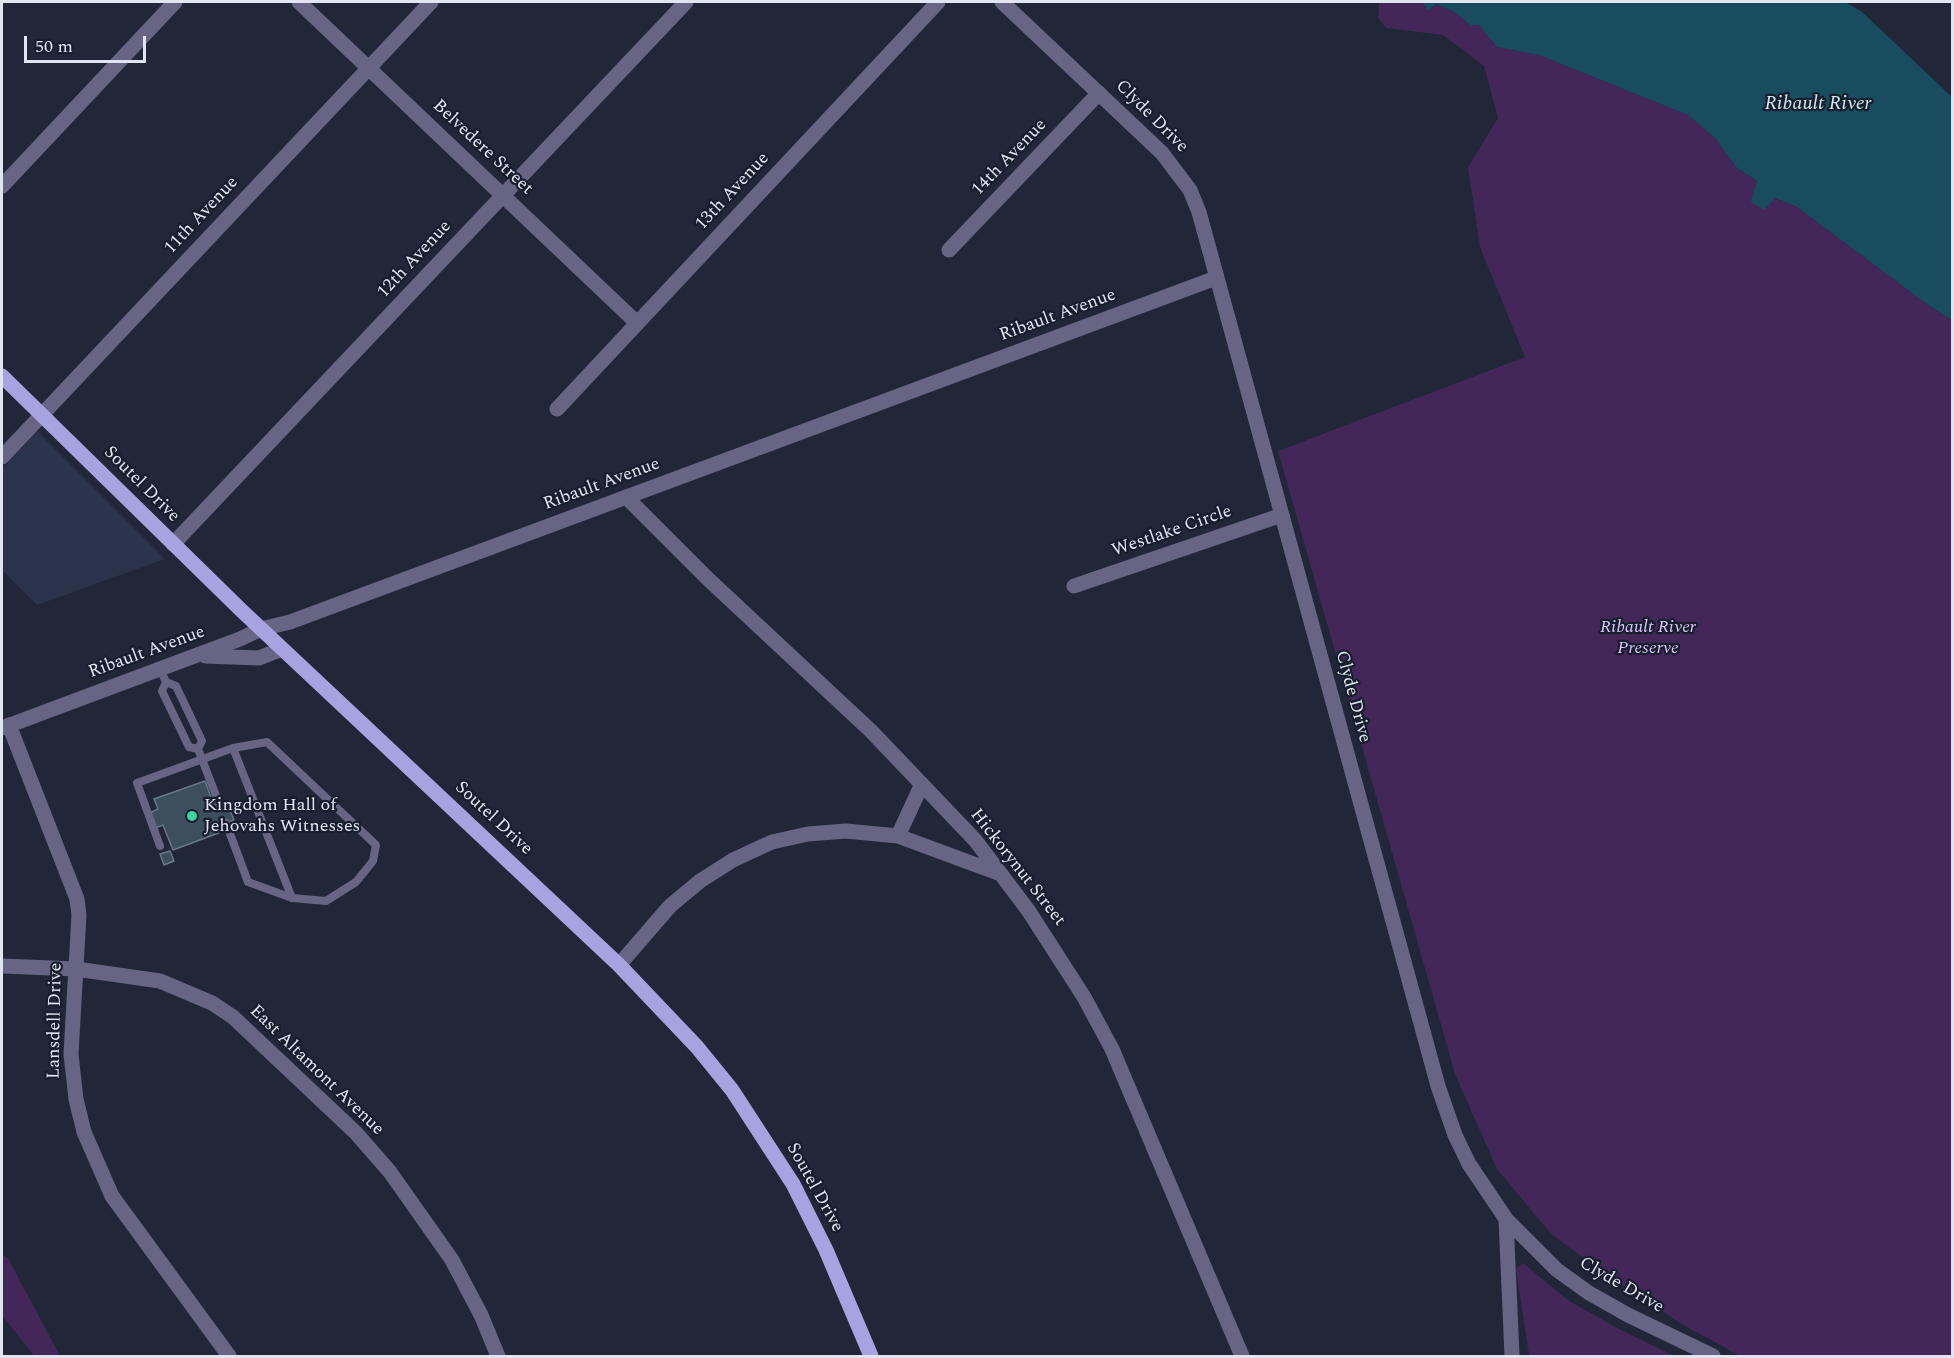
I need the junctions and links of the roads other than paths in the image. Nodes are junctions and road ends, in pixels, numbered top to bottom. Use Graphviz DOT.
graph roads {
  1 [pos="175,2"];
  2 [pos="298,2"];
  3 [pos="431,2"];
  4 [pos="686,2"];
  5 [pos="938,2"];
  6 [pos="1002,2"];
  7 [pos="369,68"];
  8 [pos="1099,93"];
  9 [pos="2,186"];
  10 [pos="504,195"];
  11 [pos="949,250"];
  12 [pos="1216,278"];
  13 [pos="637,322"];
  14 [pos="2,376"];
  15 [pos="557,409"];
  16 [pos="43,414"];
  17 [pos="2,457"];
  18 [pos="626,497"];
  19 [pos="1282,515"];
  20 [pos="173,544"];
  21 [pos="1074,586"];
  22 [pos="261,628"];
  23 [pos="282,649"];
  24 [pos="196,656"];
  25 [pos="163,676"];
  26 [pos="5,727"];
  27 [pos="233,748"];
  28 [pos="198,749"];
  29 [pos="202,759"];
  30 [pos="922,784"];
  31 [pos="220,806"];
  32 [pos="226,823"];
  33 [pos="898,836"];
  34 [pos="160,846"];
  35 [pos="998,873"];
  36 [pos="292,898"];
  37 [pos="620,965"];
  38 [pos="2,966"];
  39 [pos="76,969"];
  40 [pos="1506,1220"];
  41 [pos="229,1356"];
  42 [pos="498,1356"];
  43 [pos="871,1356"];
  44 [pos="1242,1356"];
  45 [pos="1512,1356"];
  46 [pos="1713,1356"];
  1 -- 9 [label="street"];
  2 -- 7 [label="street, Belvedere Street"];
  3 -- 7 [label="street, 11th Avenue"];
  4 -- 10 [label="street, 12th Avenue"];
  5 -- 13 [label="street, 13th Avenue"];
  6 -- 8 [label="street, Clyde Drive"];
  7 -- 10 [label="street, Belvedere Street"];
  7 -- 16 [label="street, 11th Avenue"];
  8 -- 11 [label="street, 14th Avenue"];
  8 -- 12 [label="street, Clyde Drive"];
  10 -- 13 [label="street, Belvedere Street"];
  10 -- 20 [label="street, 12th Avenue"];
  12 -- 18 [label="street, Ribault Avenue"];
  12 -- 19 [label="street, Clyde Drive"];
  13 -- 15 [label="street, 13th Avenue"];
  14 -- 16 [label="main road, Soutel Drive"];
  16 -- 17 [label="street, 11th Avenue"];
  16 -- 20 [label="main road, Soutel Drive"];
  18 -- 22 [label="street, Ribault Avenue"];
  18 -- 30 [label="street, Hickorynut Street"];
  19 -- 21 [label="street, Westlake Circle"];
  19 -- 40 [label="street, Clyde Drive"];
  20 -- 22 [label="main road, Soutel Drive"];
  22 -- 23 [label="main road, Soutel Drive"];
  22 -- 24 [label="street, Ribault Avenue"];
  23 -- 24 [label="street"];
  23 -- 37 [label="main road, Soutel Drive"];
  24 -- 25 [label="street, Ribault Avenue"];
  25 -- 26 [label="street, Ribault Avenue"];
  25 -- 28 [label="lane"];
  25 -- 28 [label="lane"];
  26 -- 39 [label="street, Lansdell Drive"];
  27 -- 29 [label="lane"];
  27 -- 36 [label="lane"];
  27 -- 36 [label="lane"];
  28 -- 29 [label="lane"];
  29 -- 31 [label="lane"];
  29 -- 34 [label="lane"];
  30 -- 33 [label="street"];
  30 -- 35 [label="street, Hickorynut Street"];
  32 -- 36 [label="lane"];
  33 -- 35 [label="street"];
  33 -- 37 [label="street"];
  35 -- 44 [label="street, Hickorynut Street"];
  37 -- 43 [label="main road, Soutel Drive"];
  38 -- 39 [label="street, East Altamont Avenue"];
  39 -- 41 [label="street, Lansdell Drive"];
  39 -- 42 [label="street, East Altamont Avenue"];
  40 -- 45 [label="street"];
  40 -- 46 [label="street, Clyde Drive"];
}
